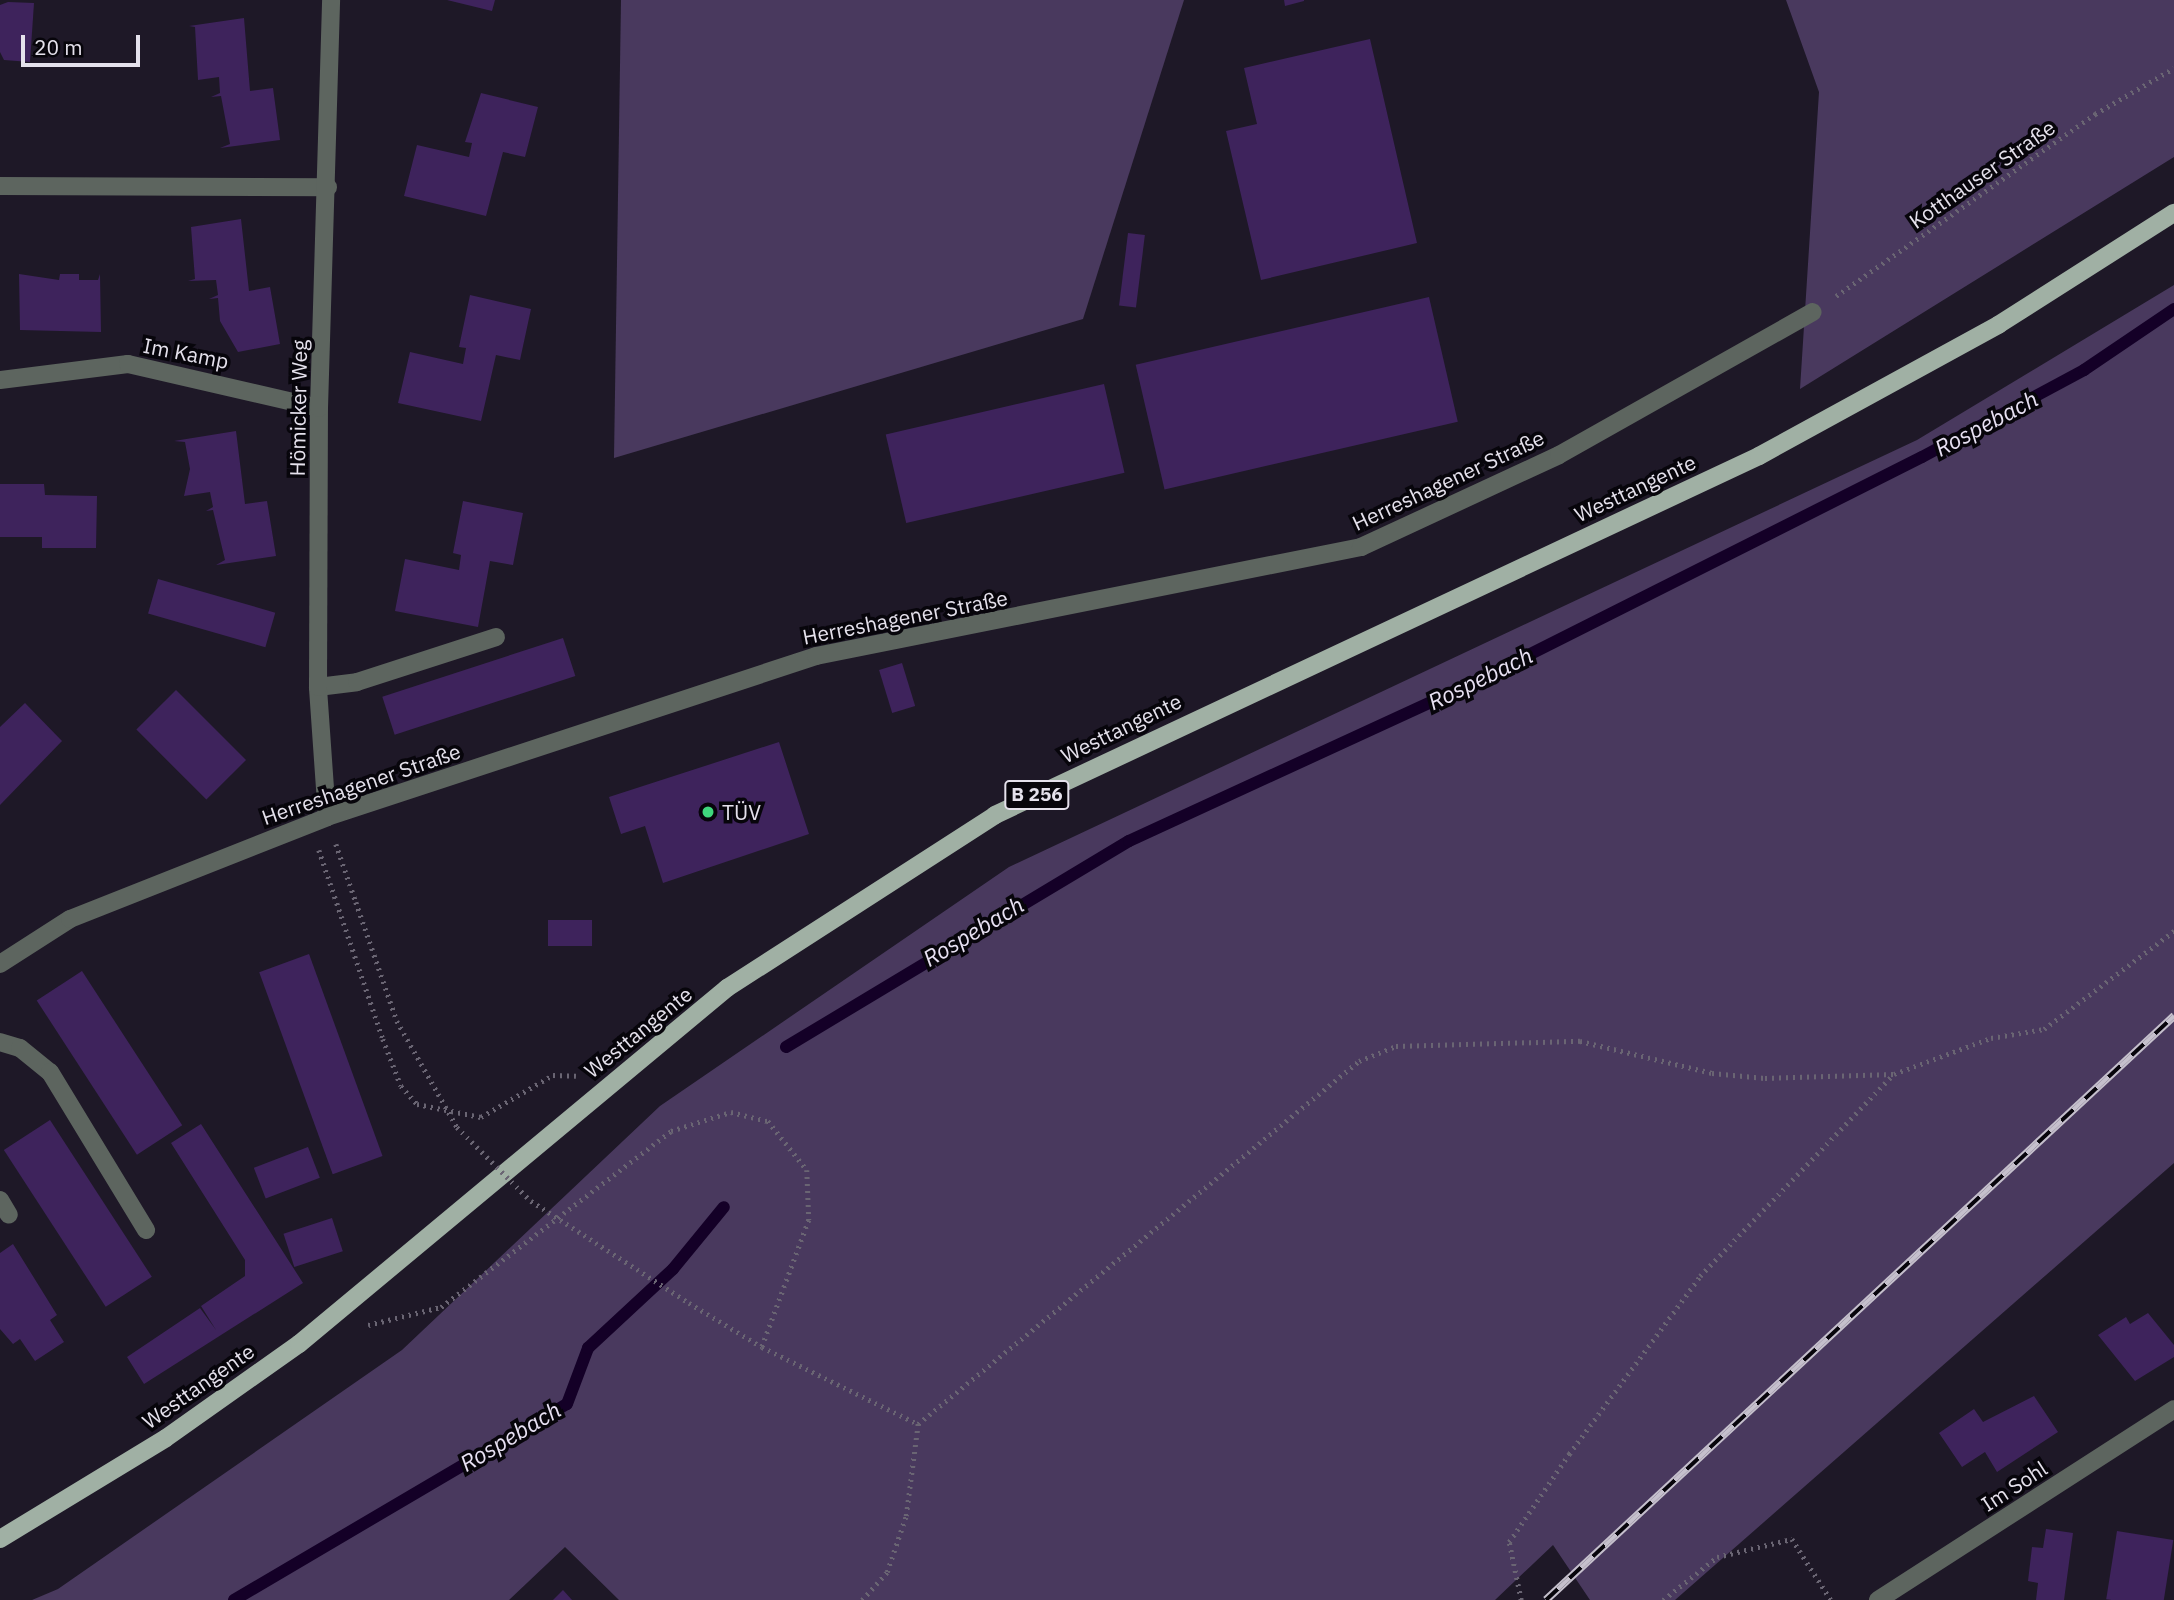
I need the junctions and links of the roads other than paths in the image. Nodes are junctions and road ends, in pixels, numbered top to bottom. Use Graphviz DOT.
graph roads {
  1 [pos="331,0"];
  2 [pos="0,186"];
  3 [pos="327,187"];
  4 [pos="2174,213"];
  5 [pos="1813,312"];
  6 [pos="0,380"];
  7 [pos="319,408"];
  8 [pos="496,637"];
  9 [pos="318,687"];
  10 [pos="327,819"];
  11 [pos="0,964"];
  12 [pos="0,1042"];
  13 [pos="146,1230"];
  14 [pos="2174,1409"];
  15 [pos="0,1539"];
  16 [pos="1878,1600"];
  1 -- 3 [label="street, Hömicker Weg"];
  2 -- 3 [label="street"];
  3 -- 7 [label="street, Hömicker Weg"];
  4 -- 15 [label="main road, Westtangente / B 256"];
  5 -- 10 [label="street, Herreshagener Straße"];
  6 -- 7 [label="street, Im Kamp"];
  7 -- 9 [label="street, Hömicker Weg"];
  8 -- 9 [label="street"];
  9 -- 10 [label="street, Hömicker Weg"];
  10 -- 11 [label="street, Herreshagener Straße"];
  12 -- 13 [label="street"];
  14 -- 16 [label="street, Im Sohl"];
}
